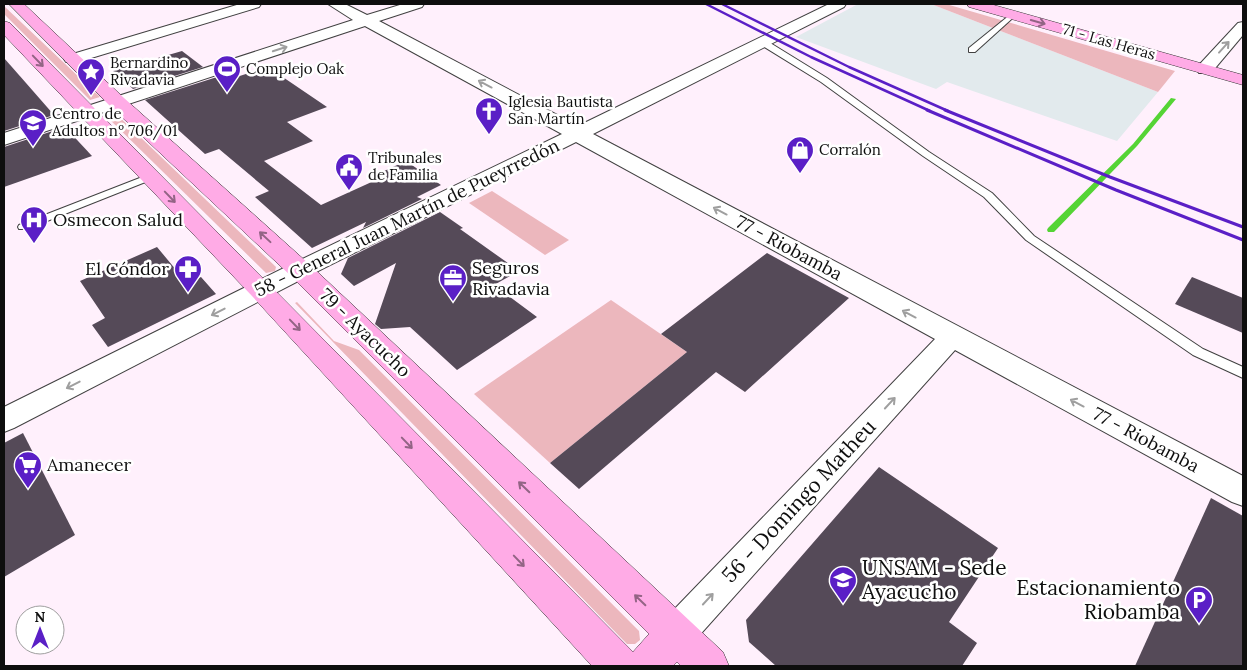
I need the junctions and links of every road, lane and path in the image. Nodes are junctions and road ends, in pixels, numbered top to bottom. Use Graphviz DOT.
graph roads {
  1 [pos="16,4"];
  2 [pos="254,4"];
  3 [pos="335,4"];
  4 [pos="417,4"];
  5 [pos="838,4"];
  6 [pos="974,4"];
  7 [pos="1014,15"];
  8 [pos="366,20"];
  9 [pos="4,26"];
  10 [pos="1243,26"];
  11 [pos="764,43"];
  12 [pos="972,50"];
  13 [pos="72,59"];
  14 [pos="1204,69"];
  15 [pos="1243,80"];
  16 [pos="117,102"];
  17 [pos="87,112"];
  18 [pos="577,134"];
  19 [pos="4,139"];
  20 [pos="150,177"];
  21 [pos="23,227"];
  22 [pos="300,270"];
  23 [pos="261,290"];
  24 [pos="952,337"];
  25 [pos="1243,373"];
  26 [pos="4,420"];
  27 [pos="1243,492"];
  28 [pos="675,635"];
  29 [pos="619,666"];
  30 [pos="647,666"];
  31 [pos="709,666"];
  1 -- 13 [label="main road, 79 - Ayacucho"];
  2 -- 13 [label="street"];
  3 -- 8 [label="street, 77 - Riobamba"];
  4 -- 8 [label="street"];
  5 -- 11 [label="street, 58 - General Juan Martín de Pueyrredón"];
  6 -- 7 [label="main road, 71 - Las Heras"];
  7 -- 12 [label="lane"];
  7 -- 14 [label="main road, 71 - Las Heras, one-way"];
  16 -- 8 [label="street, one-way"];
  18 -- 8 [label="street, 77 - Riobamba, one-way"];
  9 -- 17 [label="main road, one-way"];
  14 -- 10 [label="street, one-way"];
  11 -- 18 [label="street, 58 - General Juan Martín de Pueyrredón"];
  11 -- 25 [label="lane"];
  13 -- 16 [label="main road, 79 - Ayacucho"];
  14 -- 15 [label="main road, 71 - Las Heras"];
  16 -- 17 [label="street"];
  22 -- 16 [label="main road, 79 - Ayacucho, one-way"];
  17 -- 19 [label="street"];
  17 -- 20 [label="main road"];
  18 -- 22 [label="street, 58 - General Juan Martín de Pueyrredón"];
  24 -- 18 [label="street, 77 - Riobamba, one-way"];
  20 -- 21 [label="lane"];
  20 -- 23 [label="main road, one-way"];
  22 -- 23 [label="street, 58 - General Juan Martín de Pueyrredón"];
  28 -- 22 [label="main road, 79 - Ayacucho, one-way"];
  23 -- 26 [label="street, 58 - General Juan Martín de Pueyrredón, one-way"];
  23 -- 29 [label="main road, one-way"];
  27 -- 24 [label="street, 77 - Riobamba, one-way"];
  28 -- 24 [label="street, 56 - Domingo Matheu, one-way"];
  28 -- 30 [label="main road, 56 - Domingo Matheu"];
  28 -- 31 [label="main road, 79 - Ayacucho"];
}
